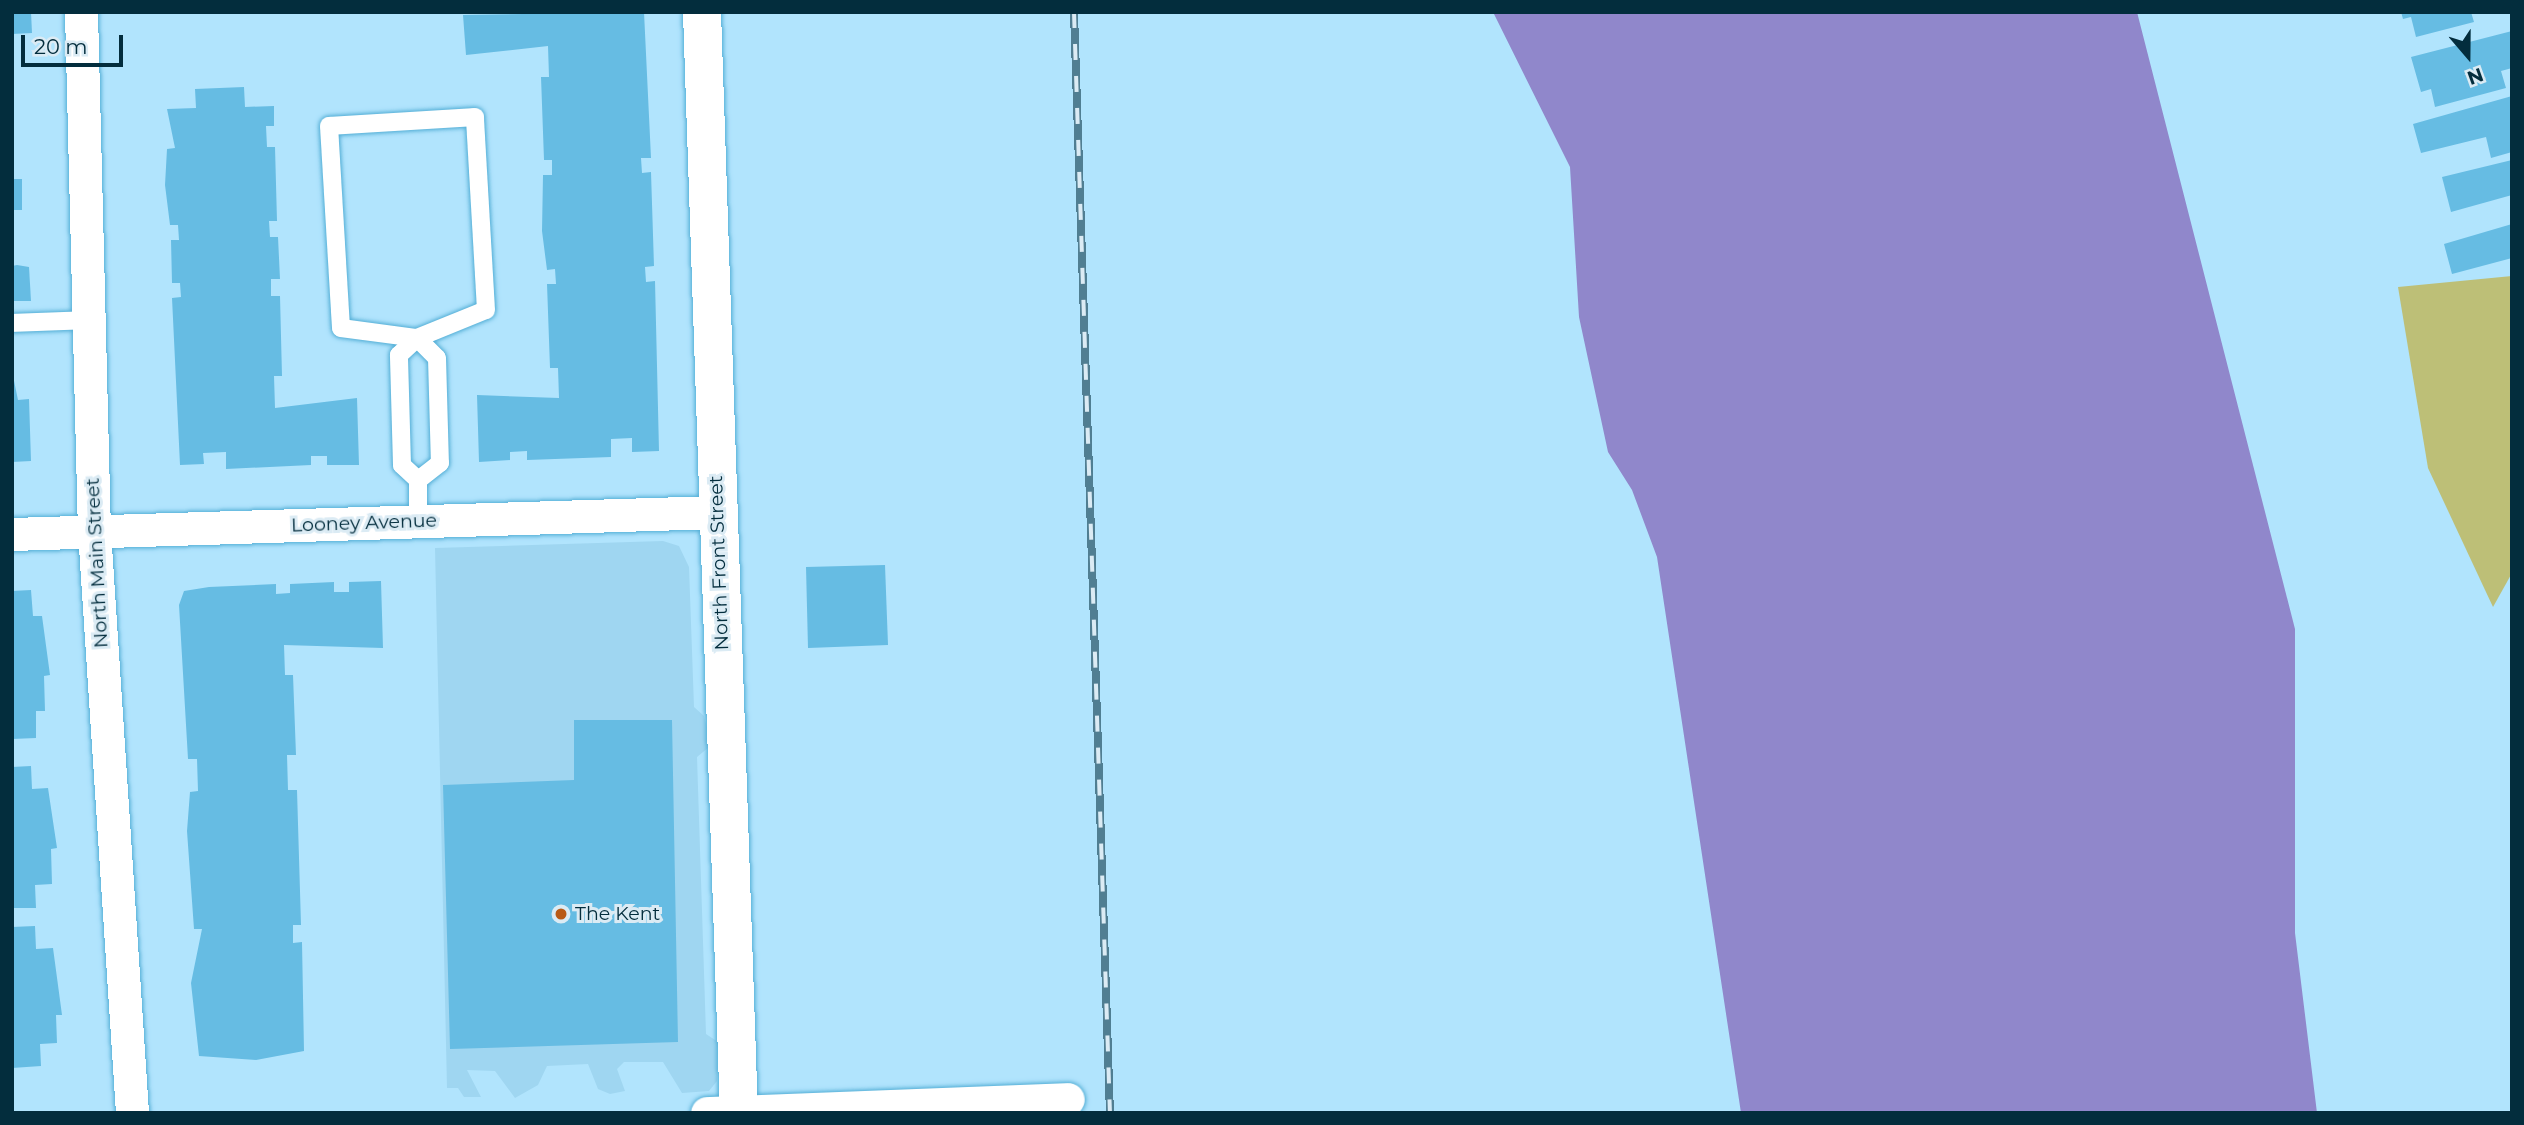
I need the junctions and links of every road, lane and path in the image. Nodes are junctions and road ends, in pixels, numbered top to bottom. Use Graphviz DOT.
graph roads {
  1 [pos="81,12"];
  2 [pos="702,12"];
  3 [pos="89,320"];
  4 [pos="12,323"];
  5 [pos="417,338"];
  6 [pos="418,480"];
  7 [pos="717,512"];
  8 [pos="418,522"];
  9 [pos="94,531"];
  10 [pos="12,534"];
  11 [pos="1068,1099"];
  12 [pos="132,1113"];
  13 [pos="707,1113"];
  14 [pos="739,1113"];
  1 -- 3 [label="street, North Main Street"];
  2 -- 7 [label="street, North Front Street"];
  3 -- 4 [label="lane"];
  3 -- 9 [label="street, North Main Street"];
  5 -- 5 [label="lane"];
  5 -- 6 [label="lane"];
  5 -- 6 [label="lane"];
  6 -- 8 [label="lane"];
  7 -- 8 [label="street, Looney Avenue"];
  7 -- 14 [label="street, North Front Street"];
  8 -- 9 [label="street, Looney Avenue"];
  9 -- 10 [label="street, Looney Avenue"];
  9 -- 12 [label="street, North Main Street"];
  11 -- 14 [label="street"];
  13 -- 14 [label="street"];
}
